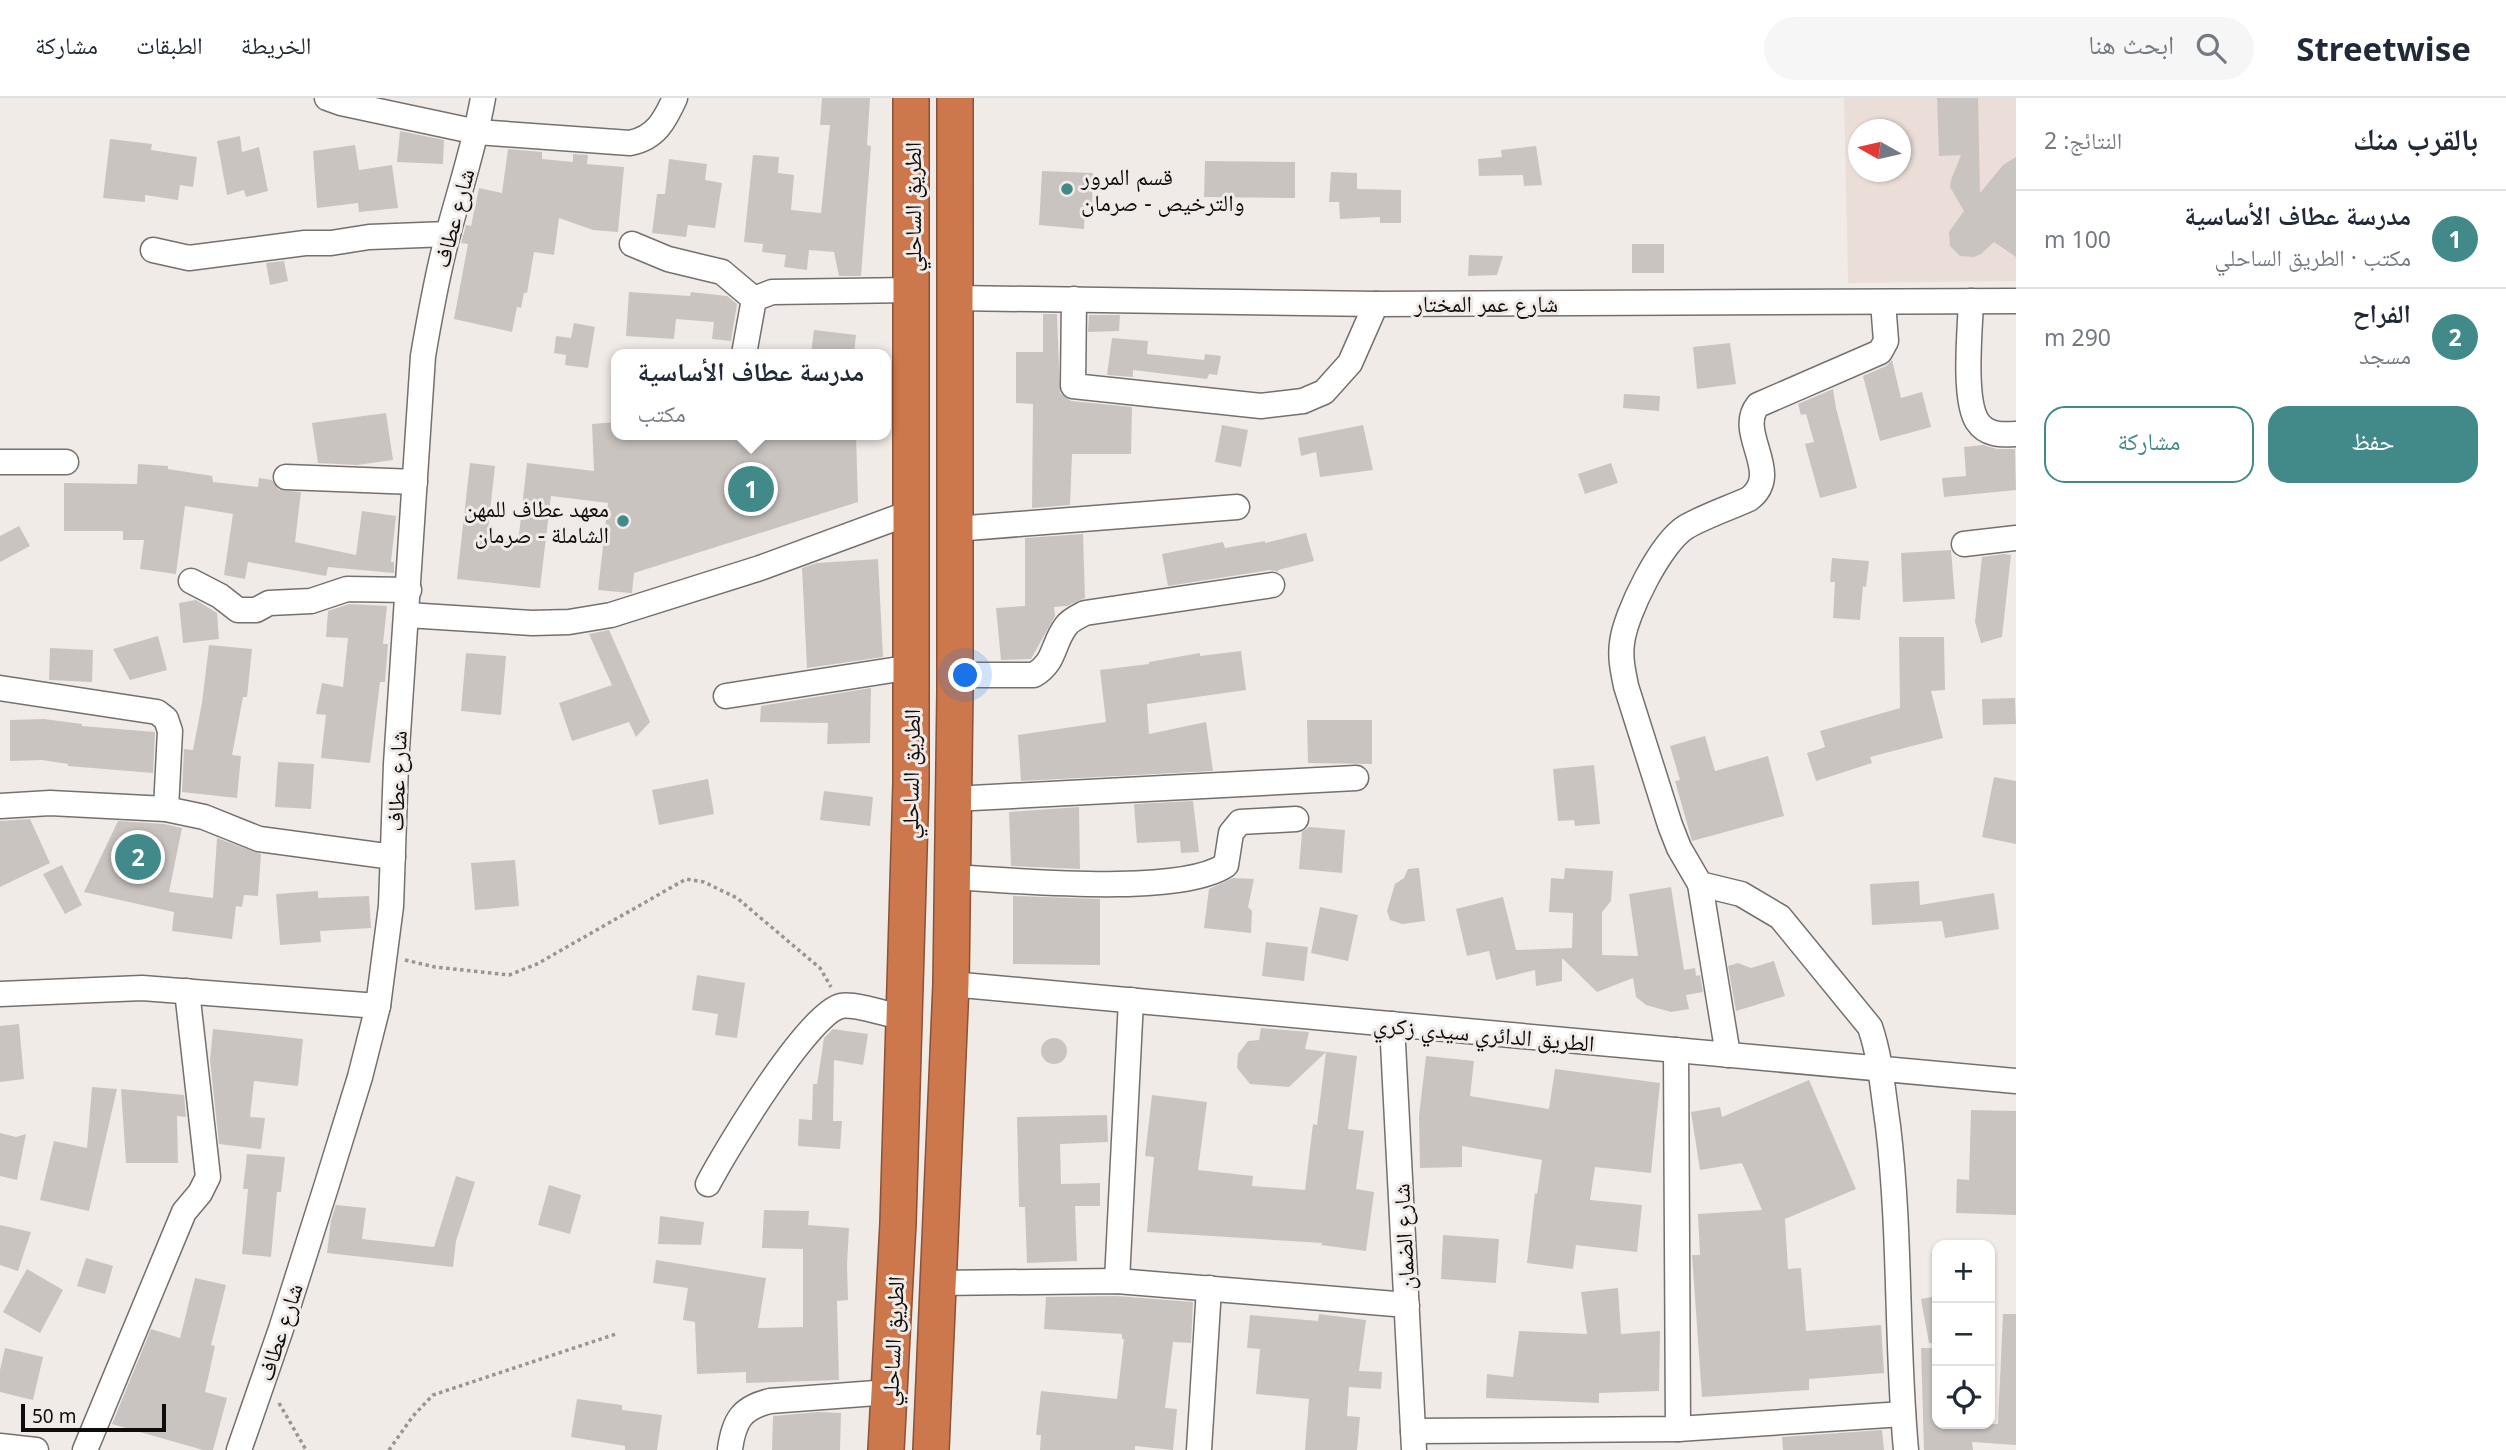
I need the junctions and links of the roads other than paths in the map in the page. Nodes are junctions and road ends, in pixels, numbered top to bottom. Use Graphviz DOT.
graph roads {
  1 [pos="327,98"];
  2 [pos="483,98"];
  3 [pos="676,98"];
  4 [pos="911,98"];
  5 [pos="955,98"];
  6 [pos="477,132"];
  7 [pos="448,234"];
  8 [pos="632,244"];
  9 [pos="153,250"];
  10 [pos="912,290"];
  11 [pos="955,298"];
  12 [pos="754,299"];
  13 [pos="1074,299"];
  14 [pos="1971,301"];
  15 [pos="2016,301"];
  16 [pos="1883,302"];
  17 [pos="1376,304"];
  18 [pos="745,349"];
  19 [pos="2016,434"];
  20 [pos="0,462"];
  21 [pos="66,462"];
  22 [pos="286,477"];
  23 [pos="415,482"];
  24 [pos="1237,507"];
  25 [pos="912,512"];
  26 [pos="955,529"];
  27 [pos="2016,538"];
  28 [pos="1964,544"];
  29 [pos="191,581"];
  30 [pos="1272,585"];
  31 [pos="409,590"];
  32 [pos="407,615"];
  33 [pos="912,667"];
  34 [pos="955,675"];
  35 [pos="0,688"];
  36 [pos="726,695"];
  37 [pos="1356,778"];
  38 [pos="953,799"];
  39 [pos="0,806"];
  40 [pos="166,809"];
  41 [pos="1296,819"];
  42 [pos="393,858"];
  43 [pos="951,877"];
  44 [pos="1700,884"];
  45 [pos="951,984"];
  46 [pos="187,991"];
  47 [pos="0,994"];
  48 [pos="1131,1000"];
  49 [pos="378,1006"];
  50 [pos="904,1018"];
  51 [pos="1392,1024"];
  52 [pos="1676,1050"];
  53 [pos="1728,1055"];
  54 [pos="1881,1069"];
  55 [pos="2016,1081"];
  56 [pos="708,1184"];
  57 [pos="1117,1281"];
  58 [pos="938,1283"];
  59 [pos="1209,1288"];
  60 [pos="1407,1305"];
  61 [pos="889,1392"];
  62 [pos="1903,1414"];
  63 [pos="1678,1429"];
  64 [pos="1414,1440"];
  65 [pos="1543,1440"];
  66 [pos="0,1447"];
  67 [pos="730,1449"];
  68 [pos="36,1450"];
  69 [pos="85,1450"];
  70 [pos="239,1450"];
  71 [pos="886,1450"];
  72 [pos="931,1450"];
  73 [pos="1199,1450"];
  74 [pos="1906,1450"];
  1 -- 6 [label="street"];
  2 -- 6 [label="street, شارع عطاف"];
  3 -- 6 [label="street"];
  4 -- 10 [label="highway, الطريق الساحلي"];
  5 -- 11 [label="highway, الطريق الساحلي"];
  6 -- 7 [label="street, شارع عطاف"];
  7 -- 9 [label="street"];
  7 -- 23 [label="street, شارع عطاف"];
  8 -- 12 [label="street"];
  10 -- 12 [label="street"];
  10 -- 25 [label="highway, الطريق الساحلي"];
  11 -- 13 [label="street, شارع عمر المختار"];
  11 -- 26 [label="highway, الطريق الساحلي"];
  12 -- 18 [label="street"];
  13 -- 17 [label="street, شارع عمر المختار"];
  13 -- 17 [label="street"];
  14 -- 15 [label="street, شارع عمر المختار"];
  14 -- 16 [label="street, شارع عمر المختار"];
  14 -- 19 [label="street"];
  16 -- 17 [label="street, شارع عمر المختار"];
  16 -- 44 [label="street"];
  20 -- 21 [label="street"];
  22 -- 23 [label="street"];
  23 -- 31 [label="street, شارع عطاف"];
  24 -- 26 [label="street"];
  25 -- 32 [label="street"];
  25 -- 33 [label="highway, الطريق الساحلي"];
  26 -- 34 [label="highway, الطريق الساحلي"];
  27 -- 28 [label="street"];
  29 -- 31 [label="street"];
  30 -- 34 [label="street"];
  31 -- 32 [label="street, شارع عطاف"];
  32 -- 42 [label="street, شارع عطاف"];
  33 -- 36 [label="street"];
  33 -- 50 [label="highway, الطريق الساحلي"];
  34 -- 38 [label="highway, الطريق الساحلي"];
  35 -- 40 [label="street"];
  37 -- 38 [label="street"];
  38 -- 43 [label="highway, الطريق الساحلي"];
  39 -- 40 [label="street"];
  40 -- 42 [label="street"];
  41 -- 43 [label="street"];
  42 -- 49 [label="street, شارع عطاف"];
  43 -- 45 [label="highway, الطريق الساحلي"];
  44 -- 53 [label="street"];
  44 -- 54 [label="street"];
  45 -- 48 [label="street, الطريق الدائري سيدي زكري"];
  45 -- 58 [label="highway, الطريق الساحلي"];
  46 -- 47 [label="street"];
  46 -- 49 [label="street"];
  46 -- 69 [label="street"];
  48 -- 51 [label="street, الطريق الدائري سيدي زكري"];
  48 -- 57 [label="street"];
  49 -- 70 [label="street, شارع عطاف"];
  50 -- 56 [label="street"];
  50 -- 61 [label="highway, الطريق الساحلي"];
  51 -- 52 [label="street, الطريق الدائري سيدي زكري"];
  51 -- 60 [label="street, شارع الضمان"];
  52 -- 53 [label="street, الطريق الدائري سيدي زكري"];
  52 -- 63 [label="street"];
  53 -- 54 [label="street, الطريق الدائري سيدي زكري"];
  54 -- 55 [label="street, الطريق الدائري سيدي زكري"];
  54 -- 62 [label="street"];
  57 -- 58 [label="street"];
  57 -- 59 [label="street"];
  58 -- 72 [label="highway, الطريق الساحلي"];
  59 -- 60 [label="street"];
  59 -- 73 [label="street"];
  60 -- 64 [label="street, شارع الضمان"];
  61 -- 67 [label="street"];
  61 -- 71 [label="highway, الطريق الساحلي"];
  62 -- 63 [label="street"];
  62 -- 74 [label="street"];
  63 -- 65 [label="street"];
  64 -- 65 [label="street"];
  66 -- 68 [label="street"];
}
